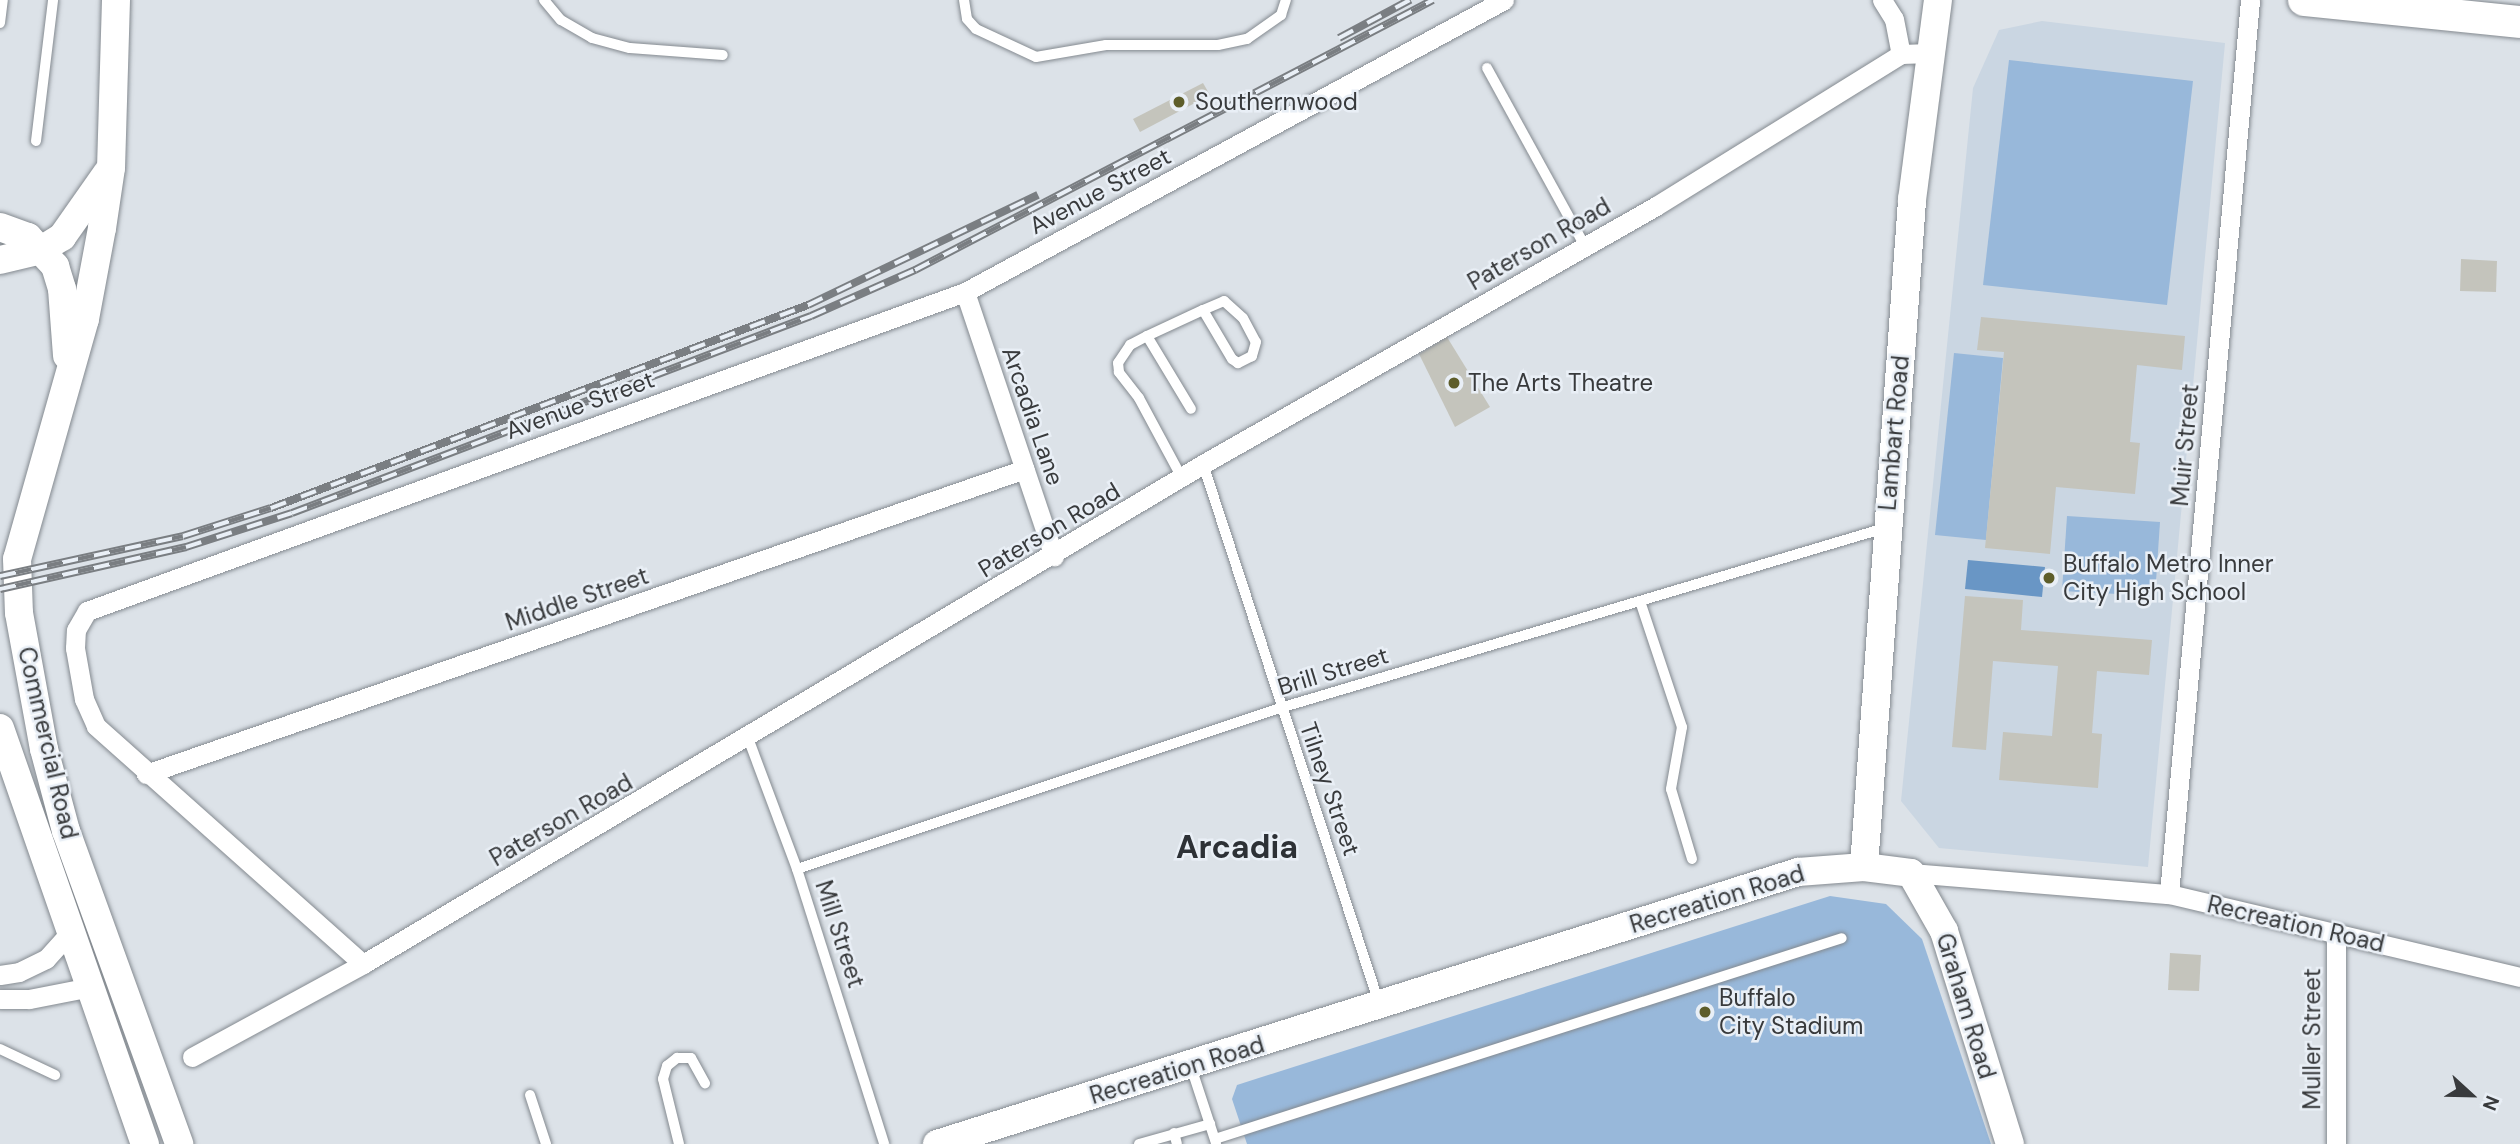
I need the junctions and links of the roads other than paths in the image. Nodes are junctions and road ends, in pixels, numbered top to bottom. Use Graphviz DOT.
graph roads {
  1 [pos="3,0"];
  2 [pos="53,0"];
  3 [pos="116,0"];
  4 [pos="544,0"];
  5 [pos="964,0"];
  6 [pos="1286,0"];
  7 [pos="1504,0"];
  8 [pos="1882,0"];
  9 [pos="1938,0"];
  10 [pos="2250,0"];
  11 [pos="2306,0"];
  12 [pos="2520,22"];
  13 [pos="0,23"];
  14 [pos="1930,53"];
  15 [pos="1900,54"];
  16 [pos="723,55"];
  17 [pos="1487,68"];
  18 [pos="36,141"];
  19 [pos="111,168"];
  20 [pos="0,227"];
  21 [pos="1584,247"];
  22 [pos="41,250"];
  23 [pos="0,260"];
  24 [pos="965,292"];
  25 [pos="1203,310"];
  26 [pos="1147,336"];
  27 [pos="67,373"];
  28 [pos="1191,409"];
  29 [pos="1203,464"];
  30 [pos="1025,469"];
  31 [pos="1182,478"];
  32 [pos="1886,528"];
  33 [pos="1054,556"];
  34 [pos="1640,601"];
  35 [pos="1280,708"];
  36 [pos="0,728"];
  37 [pos="748,738"];
  38 [pos="146,774"];
  39 [pos="1692,859"];
  40 [pos="1864,867"];
  41 [pos="797,869"];
  42 [pos="1911,873"];
  43 [pos="2169,894"];
  44 [pos="70,932"];
  45 [pos="2336,934"];
  46 [pos="1842,939"];
  47 [pos="363,964"];
  48 [pos="0,975"];
  49 [pos="2520,977"];
  50 [pos="90,987"];
  51 [pos="0,999"];
  52 [pos="1380,1006"];
  53 [pos="0,1049"];
  54 [pos="192,1056"];
  55 [pos="1191,1067"];
  56 [pos="55,1075"];
  57 [pos="705,1083"];
  58 [pos="530,1095"];
  59 [pos="1210,1124"];
  60 [pos="1175,1139"];
  61 [pos="1215,1141"];
  62 [pos="145,1144"];
  63 [pos="179,1144"];
  64 [pos="546,1144"];
  65 [pos="680,1144"];
  66 [pos="884,1144"];
  67 [pos="937,1144"];
  68 [pos="1139,1144"];
  69 [pos="2010,1144"];
  70 [pos="2336,1144"];
  1 -- 13 [label="lane"];
  2 -- 18 [label="lane"];
  3 -- 19 [label="street"];
  4 -- 16 [label="lane"];
  5 -- 6 [label="lane"];
  7 -- 24 [label="street, Avenue Street"];
  8 -- 15 [label="street"];
  9 -- 14 [label="street, Lambart Road"];
  10 -- 43 [label="street, Muir Street"];
  11 -- 12 [label="main road"];
  14 -- 15 [label="street"];
  14 -- 32 [label="street, Lambart Road"];
  15 -- 21 [label="street, Paterson Road"];
  17 -- 21 [label="lane"];
  19 -- 22 [label="street"];
  19 -- 27 [label="street"];
  20 -- 22 [label="street"];
  21 -- 29 [label="street, Paterson Road"];
  22 -- 23 [label="street"];
  22 -- 27 [label="street"];
  24 -- 30 [label="street, Arcadia Lane"];
  24 -- 38 [label="street, Avenue Street"];
  25 -- 25 [label="lane"];
  25 -- 26 [label="lane"];
  26 -- 28 [label="lane"];
  26 -- 31 [label="lane"];
  27 -- 63 [label="street, Commercial Road"];
  29 -- 31 [label="street, Paterson Road"];
  29 -- 35 [label="lane, Tilney Street"];
  30 -- 33 [label="street, Arcadia Lane"];
  30 -- 38 [label="street, Middle Street"];
  31 -- 33 [label="street, Paterson Road"];
  32 -- 34 [label="lane, Brill Street"];
  32 -- 40 [label="street, Lambart Road"];
  33 -- 37 [label="street, Paterson Road"];
  34 -- 35 [label="lane, Brill Street"];
  34 -- 39 [label="lane"];
  35 -- 41 [label="lane, Brill Street"];
  35 -- 52 [label="lane, Tilney Street"];
  36 -- 44 [label="street, Commercial Road"];
  37 -- 41 [label="lane, Mill Street"];
  37 -- 47 [label="street, Paterson Road"];
  38 -- 47 [label="street, Avenue Street"];
  40 -- 42 [label="street, Recreation Road"];
  40 -- 52 [label="street, Recreation Road"];
  41 -- 66 [label="lane, Mill Street"];
  42 -- 43 [label="street, Recreation Road"];
  42 -- 69 [label="street, Graham Road"];
  43 -- 45 [label="street, Recreation Road"];
  44 -- 48 [label="street"];
  44 -- 50 [label="street, Commercial Road"];
  45 -- 49 [label="street, Recreation Road"];
  45 -- 70 [label="street, Muller Street"];
  46 -- 61 [label="lane"];
  47 -- 54 [label="street, Paterson Road"];
  50 -- 51 [label="street"];
  50 -- 62 [label="street, Commercial Road"];
  52 -- 55 [label="street, Recreation Road"];
  53 -- 56 [label="lane"];
  55 -- 59 [label="lane"];
  55 -- 67 [label="street, Recreation Road"];
  57 -- 65 [label="lane"];
  58 -- 64 [label="lane"];
  59 -- 60 [label="lane"];
  59 -- 61 [label="lane"];
  60 -- 68 [label="lane"];
}
